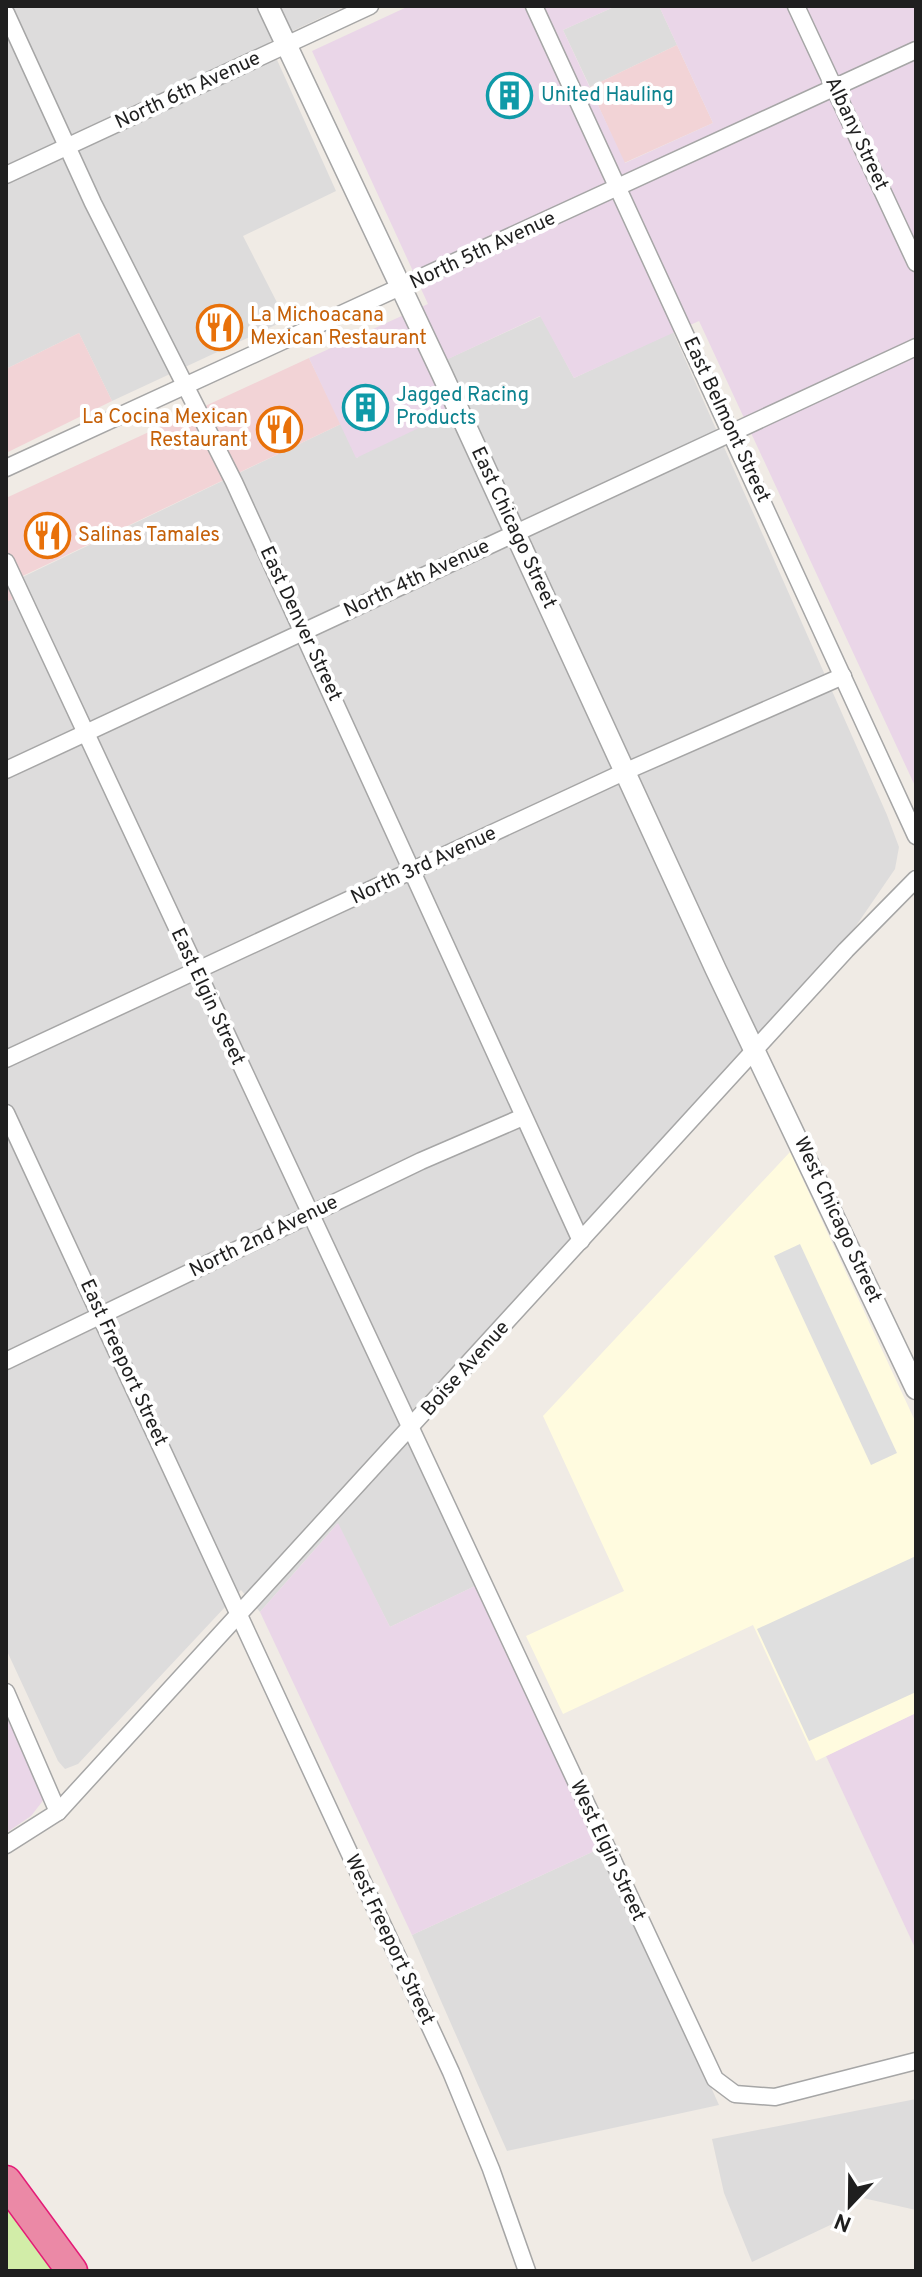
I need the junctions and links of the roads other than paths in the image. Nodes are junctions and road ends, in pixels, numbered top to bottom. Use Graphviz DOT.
graph roads {
  1 [pos="268,6"];
  2 [pos="370,6"];
  3 [pos="534,6"];
  4 [pos="796,6"];
  5 [pos="6,13"];
  6 [pos="287,46"];
  7 [pos="916,50"];
  8 [pos="834,89"];
  9 [pos="67,147"];
  10 [pos="6,175"];
  11 [pos="619,189"];
  12 [pos="916,263"];
  13 [pos="400,289"];
  14 [pos="916,347"];
  15 [pos="185,386"];
  16 [pos="731,433"];
  17 [pos="6,468"];
  18 [pos="515,533"];
  19 [pos="6,562"];
  20 [pos="304,631"];
  21 [pos="843,676"];
  22 [pos="86,733"];
  23 [pos="6,770"];
  24 [pos="624,772"];
  25 [pos="916,836"];
  26 [pos="412,871"];
  27 [pos="916,879"];
  28 [pos="194,971"];
  29 [pos="756,1051"];
  30 [pos="6,1059"];
  31 [pos="6,1113"];
  32 [pos="523,1117"];
  33 [pos="310,1214"];
  34 [pos="581,1241"];
  35 [pos="101,1317"];
  36 [pos="6,1361"];
  37 [pos="916,1389"];
  38 [pos="410,1431"];
  39 [pos="239,1613"];
  40 [pos="6,1692"];
  41 [pos="58,1812"];
  42 [pos="6,1845"];
  43 [pos="916,2061"];
  44 [pos="6,2181"];
  45 [pos="72,2271"];
  46 [pos="527,2271"];
  1 -- 6 [label="street, East Chicago Street"];
  2 -- 6 [label="street, North 6th Avenue"];
  3 -- 11 [label="street, East Belmont Street"];
  4 -- 8 [label="street, Albany Street"];
  5 -- 9 [label="street, East Denver Street"];
  6 -- 9 [label="street, North 6th Avenue"];
  6 -- 13 [label="street, East Chicago Street"];
  7 -- 8 [label="street, North 5th Avenue"];
  8 -- 11 [label="street, North 5th Avenue"];
  8 -- 12 [label="street, Albany Street"];
  9 -- 10 [label="street, North 6th Avenue"];
  9 -- 15 [label="street, East Denver Street"];
  11 -- 13 [label="street, North 5th Avenue"];
  11 -- 16 [label="street, East Belmont Street"];
  13 -- 15 [label="street, North 5th Avenue"];
  13 -- 18 [label="street, East Chicago Street"];
  14 -- 16 [label="street, North 4th Avenue"];
  15 -- 17 [label="street, North 5th Avenue"];
  15 -- 20 [label="street, East Denver Street"];
  16 -- 18 [label="street, North 4th Avenue"];
  16 -- 21 [label="street, East Belmont Street"];
  18 -- 20 [label="street, North 4th Avenue"];
  18 -- 24 [label="street, East Chicago Street"];
  19 -- 22 [label="street, East Elgin Street"];
  20 -- 22 [label="street, North 4th Avenue"];
  20 -- 26 [label="street, East Denver Street"];
  21 -- 24 [label="street, North 3rd Avenue"];
  21 -- 25 [label="street, East Belmont Street"];
  22 -- 23 [label="street, North 4th Avenue"];
  22 -- 28 [label="street, East Elgin Street"];
  24 -- 26 [label="street, North 3rd Avenue"];
  24 -- 29 [label="street, East Chicago Street"];
  26 -- 28 [label="street, North 3rd Avenue"];
  26 -- 32 [label="street, East Denver Street"];
  27 -- 29 [label="street, Boise Avenue"];
  28 -- 30 [label="street, North 3rd Avenue"];
  28 -- 33 [label="street, East Elgin Street"];
  29 -- 34 [label="street, Boise Avenue"];
  29 -- 37 [label="street, West Chicago Street"];
  31 -- 35 [label="street, East Freeport Street"];
  32 -- 33 [label="street, North 2nd Avenue"];
  32 -- 34 [label="street, East Denver Street"];
  33 -- 35 [label="street, North 2nd Avenue"];
  33 -- 38 [label="street, East Elgin Street"];
  34 -- 38 [label="street, Boise Avenue"];
  35 -- 36 [label="street, North 2nd Avenue"];
  35 -- 39 [label="street, East Freeport Street"];
  38 -- 39 [label="street, Boise Avenue"];
  38 -- 43 [label="street, West Elgin Street"];
  39 -- 41 [label="street, Boise Avenue"];
  39 -- 46 [label="street, West Freeport Street"];
  40 -- 41 [label="street"];
  41 -- 42 [label="street, Boise Avenue"];
  44 -- 45 [label="highway"];
}
